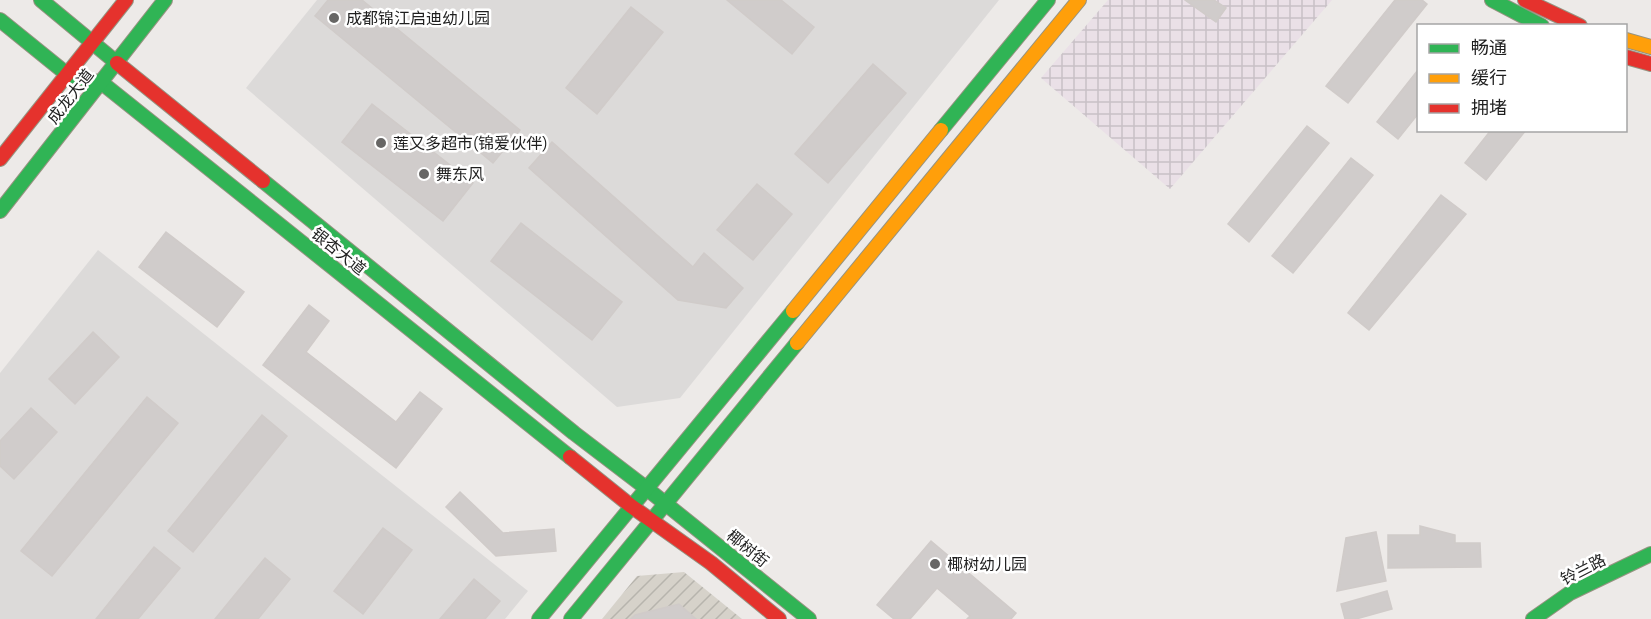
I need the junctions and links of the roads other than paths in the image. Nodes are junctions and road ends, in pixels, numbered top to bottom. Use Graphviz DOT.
graph roads {
  1 [pos="41,0"];
  2 [pos="126,0"];
  3 [pos="165,0"];
  4 [pos="1048,0"];
  5 [pos="1079,0"];
  6 [pos="1492,0"];
  7 [pos="1525,0"];
  8 [pos="0,20"];
  9 [pos="1538,24"];
  10 [pos="1576,24"];
  11 [pos="1627,40"];
  12 [pos="92,42"];
  13 [pos="1651,46"];
  14 [pos="1627,57"];
  15 [pos="117,63"];
  16 [pos="1651,64"];
  17 [pos="68,75"];
  18 [pos="102,83"];
  19 [pos="0,159"];
  20 [pos="0,211"];
  21 [pos="646,488"];
  22 [pos="666,504"];
  23 [pos="631,506"];
  24 [pos="651,521"];
  25 [pos="1651,554"];
  26 [pos="539,619"];
  27 [pos="571,619"];
  28 [pos="780,619"];
  29 [pos="809,619"];
  30 [pos="1533,619"];
  1 -- 12 [label="main road, 银杏大道"];
  2 -- 12 [label="main road, 成龙大道"];
  3 -- 15 [label="main road, 成龙大道"];
  4 -- 21 [label="main road"];
  5 -- 22 [label="main road"];
  6 -- 9 [label="main road"];
  7 -- 10 [label="main road"];
  8 -- 17 [label="main road, 银杏大道"];
  11 -- 13 [label="main road"];
  12 -- 15 [label="main road, 银杏大道"];
  12 -- 17 [label="main road, 成龙大道"];
  14 -- 16 [label="main road"];
  15 -- 18 [label="main road, 成龙大道"];
  15 -- 21 [label="main road, 银杏大道"];
  17 -- 18 [label="main road, 银杏大道"];
  17 -- 19 [label="main road, 成龙大道"];
  18 -- 20 [label="main road, 成龙大道"];
  18 -- 23 [label="main road, 银杏大道"];
  21 -- 22 [label="main road, 银杏大道"];
  21 -- 23 [label="main road"];
  22 -- 24 [label="main road"];
  22 -- 29 [label="main road, 椰树街"];
  23 -- 24 [label="main road, 银杏大道"];
  23 -- 26 [label="main road"];
  24 -- 27 [label="main road"];
  24 -- 28 [label="main road"];
  25 -- 30 [label="main road, 铃兰路"];
}
